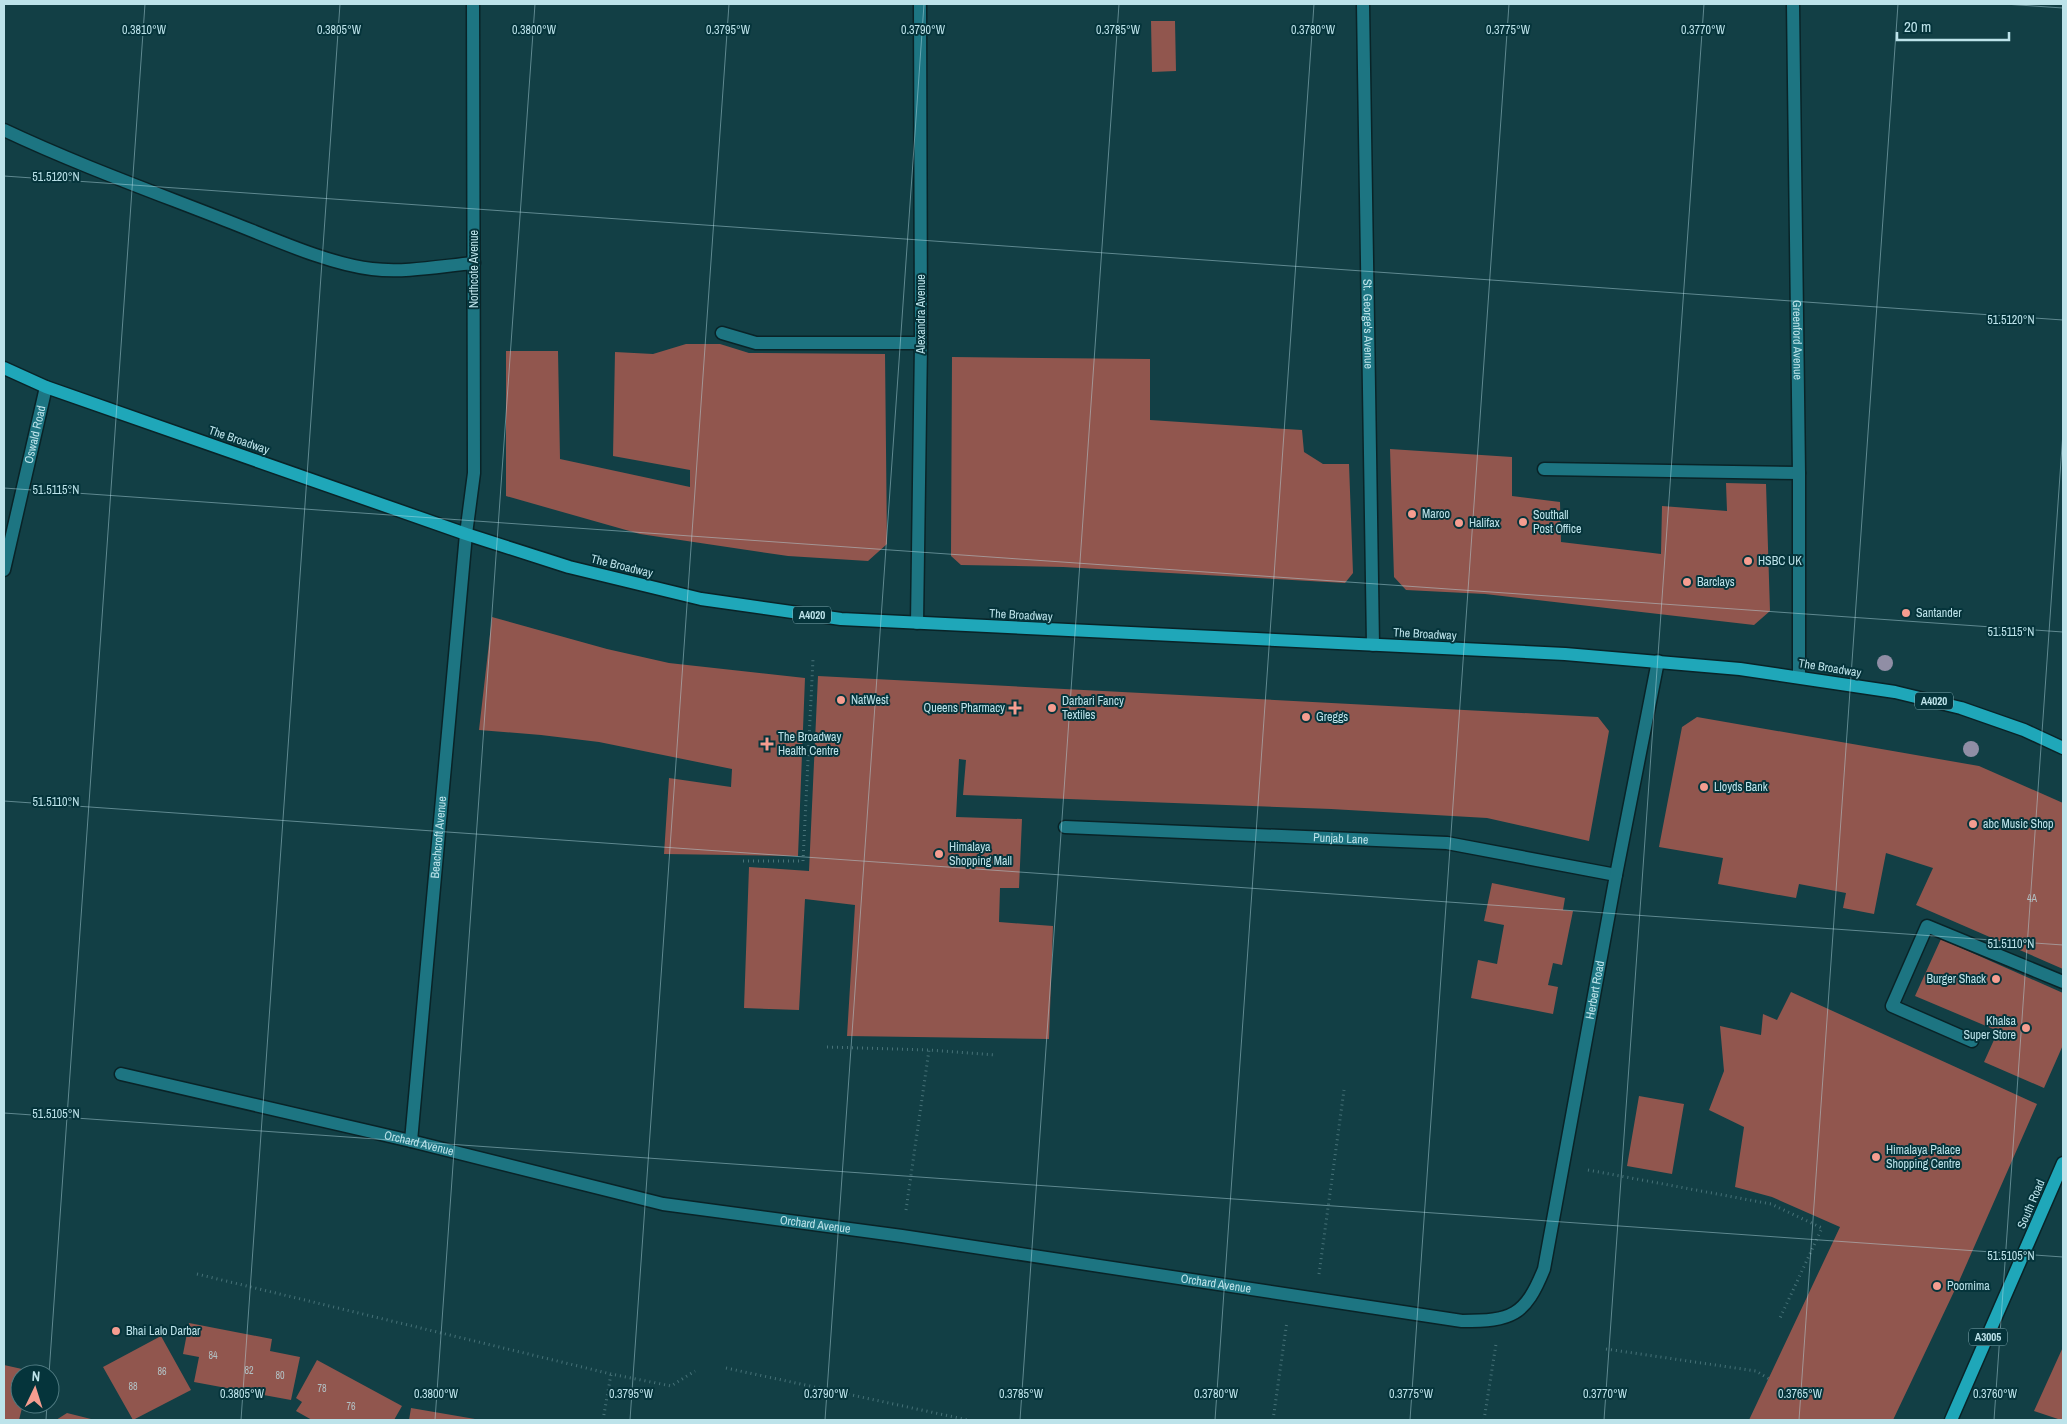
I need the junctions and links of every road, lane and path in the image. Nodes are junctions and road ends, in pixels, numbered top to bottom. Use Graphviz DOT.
graph roads {
  1 [pos="473,4"];
  2 [pos="920,4"];
  3 [pos="1363,4"];
  4 [pos="1793,4"];
  5 [pos="4,130"];
  6 [pos="474,263"];
  7 [pos="722,333"];
  8 [pos="921,343"];
  9 [pos="4,368"];
  10 [pos="46,387"];
  11 [pos="1544,469"];
  12 [pos="1799,473"];
  13 [pos="466,534"];
  14 [pos="4,570"];
  15 [pos="917,623"];
  16 [pos="1373,645"];
  17 [pos="813,659"];
  18 [pos="1658,662"];
  19 [pos="1799,676"];
  20 [pos="2063,748"];
  21 [pos="1065,827"];
  22 [pos="743,861"];
  23 [pos="1616,875"];
  24 [pos="2063,982"];
  25 [pos="1972,1041"];
  26 [pos="827,1047"];
  27 [pos="929,1050"];
  28 [pos="996,1055"];
  29 [pos="122,1074"];
  30 [pos="1344,1090"];
  31 [pos="411,1141"];
  32 [pos="2063,1163"];
  33 [pos="1562,1165"];
  34 [pos="902,1236"];
  35 [pos="197,1274"];
  36 [pos="1291,1296"];
  37 [pos="1316,1300"];
  38 [pos="1517,1312"];
  39 [pos="1780,1318"];
  40 [pos="1492,1321"];
  41 [pos="1606,1349"];
  42 [pos="726,1368"];
  43 [pos="695,1371"];
  44 [pos="610,1374"];
  45 [pos="1769,1379"];
  46 [pos="603,1420"];
  47 [pos="968,1420"];
  48 [pos="1272,1420"];
  49 [pos="1484,1420"];
  50 [pos="1951,1420"];
  1 -- 6 [label="street, Northcote Avenue"];
  2 -- 8 [label="street, Alexandra Avenue"];
  3 -- 16 [label="street, St. George's Avenue"];
  4 -- 12 [label="street, Greenford Avenue"];
  5 -- 6 [label="street"];
  6 -- 13 [label="street, Northcote Avenue"];
  7 -- 8 [label="street"];
  8 -- 15 [label="street, Alexandra Avenue"];
  9 -- 10 [label="main road, The Broadway / A4020"];
  10 -- 13 [label="main road, The Broadway / A4020"];
  10 -- 14 [label="street, Oswald Road"];
  11 -- 12 [label="street"];
  12 -- 19 [label="street, Greenford Avenue"];
  13 -- 15 [label="main road, The Broadway / A4020"];
  13 -- 31 [label="street, Beachcroft Avenue"];
  15 -- 16 [label="main road, The Broadway / A4020"];
  16 -- 18 [label="main road, The Broadway / A4020"];
  17 -- 22 [label="path"];
  18 -- 19 [label="main road, The Broadway / A4020"];
  18 -- 23 [label="street, Herbert Road"];
  19 -- 20 [label="main road, The Broadway / A4020"];
  21 -- 23 [label="street, Punjab Lane"];
  23 -- 33 [label="street, Herbert Road"];
  24 -- 25 [label="street"];
  26 -- 27 [label="path"];
  27 -- 28 [label="path"];
  27 -- 34 [label="path"];
  29 -- 31 [label="street, Orchard Avenue"];
  30 -- 37 [label="path"];
  31 -- 34 [label="street, Orchard Avenue"];
  32 -- 50 [label="main road, South Road / A3005"];
  33 -- 38 [label="street, Herbert Road"];
  33 -- 39 [label="path"];
  34 -- 36 [label="street, Orchard Avenue"];
  35 -- 44 [label="path"];
  36 -- 37 [label="street, Orchard Avenue"];
  36 -- 48 [label="path"];
  37 -- 40 [label="street, Orchard Avenue"];
  38 -- 40 [label="street, Orchard Avenue"];
  40 -- 49 [label="path"];
  41 -- 45 [label="path"];
  42 -- 47 [label="path"];
  43 -- 44 [label="path"];
  44 -- 46 [label="path"];
}
